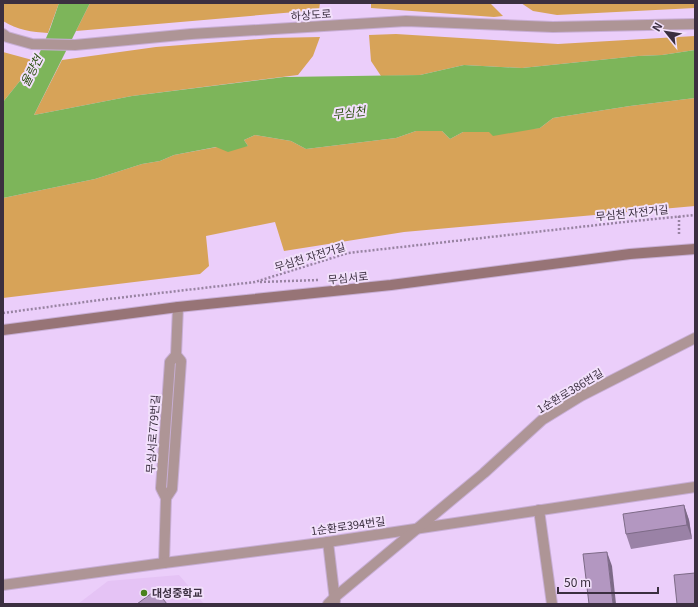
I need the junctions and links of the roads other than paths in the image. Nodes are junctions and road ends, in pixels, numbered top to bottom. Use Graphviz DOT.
graph roads {
  1 [pos="695,24"];
  2 [pos="3,34"];
  3 [pos="695,249"];
  4 [pos="178,307"];
  5 [pos="3,330"];
  6 [pos="695,338"];
  7 [pos="695,487"];
  8 [pos="539,510"];
  9 [pos="416,529"];
  10 [pos="328,542"];
  11 [pos="164,563"];
  12 [pos="3,586"];
  13 [pos="333,602"];
  14 [pos="552,604"];
  1 -- 2 [label="street, 하상도로"];
  3 -- 4 [label="street, 무심서로"];
  4 -- 5 [label="street, 무심서로"];
  4 -- 11 [label="street, 무심서로779번길"];
  6 -- 9 [label="street, 1순환로386번길"];
  7 -- 8 [label="street, 1순환로394번길"];
  8 -- 9 [label="street, 1순환로394번길"];
  8 -- 14 [label="street"];
  9 -- 10 [label="street, 1순환로394번길"];
  9 -- 13 [label="street, 1순환로386번길"];
  10 -- 11 [label="street, 1순환로394번길"];
  10 -- 13 [label="street"];
  11 -- 12 [label="street, 1순환로394번길"];
}
